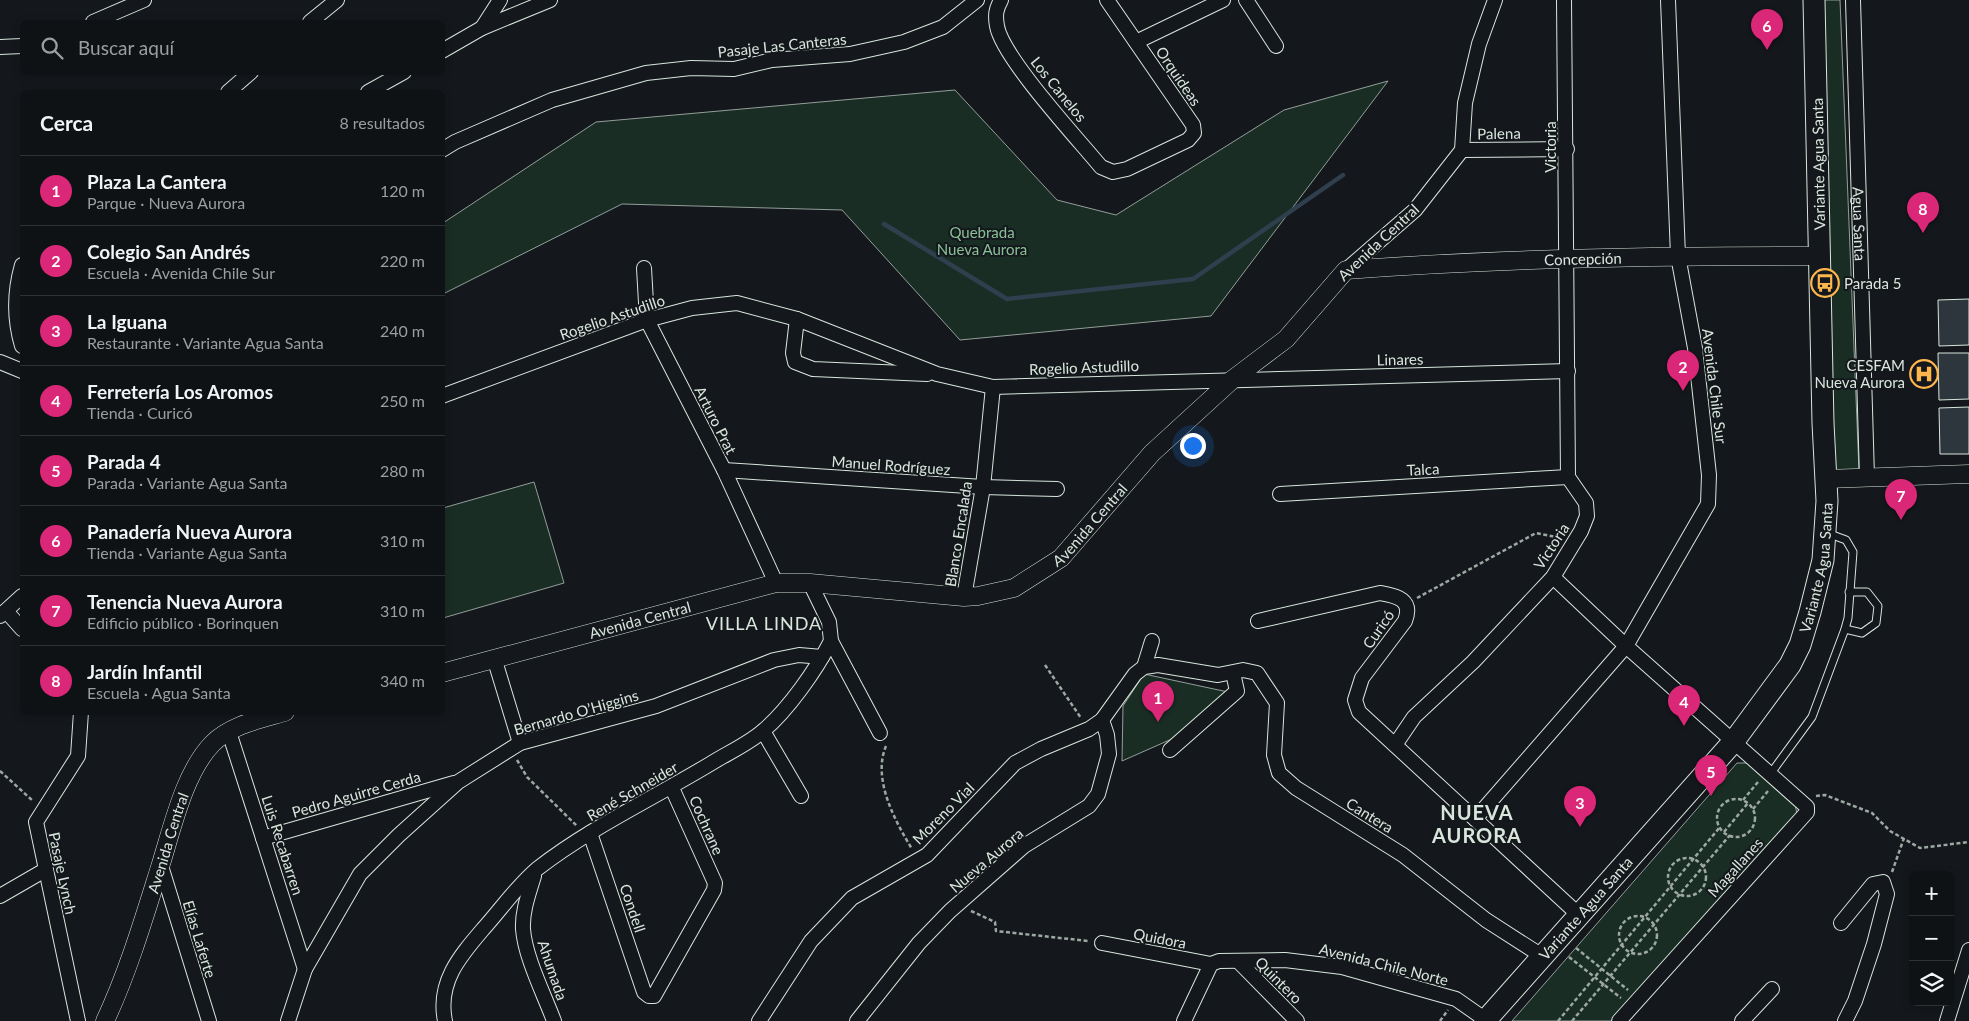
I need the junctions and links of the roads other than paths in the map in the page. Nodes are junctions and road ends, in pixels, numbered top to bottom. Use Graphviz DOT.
graph roads {
  1 [pos="144,0"];
  2 [pos="337,0"];
  3 [pos="500,0"];
  4 [pos="550,0"];
  5 [pos="977,0"];
  6 [pos="1001,0"];
  7 [pos="1107,0"];
  8 [pos="1223,0"];
  9 [pos="1246,0"];
  10 [pos="1495,0"];
  11 [pos="1564,0"];
  12 [pos="1668,0"];
  13 [pos="1814,0"];
  14 [pos="1853,0"];
  15 [pos="98,20"];
  16 [pos="312,20"];
  17 [pos="482,28"];
  18 [pos="1136,42"];
  19 [pos="20,46"];
  20 [pos="1276,46"];
  21 [pos="0,47"];
  22 [pos="445,48"];
  23 [pos="248,75"];
  24 [pos="399,75"];
  25 [pos="230,90"];
  26 [pos="372,90"];
  27 [pos="445,148"];
  28 [pos="1567,149"];
  29 [pos="1462,150"];
  30 [pos="1127,169"];
  31 [pos="1678,256"];
  32 [pos="1820,256"];
  33 [pos="1566,260"];
  34 [pos="644,268"];
  35 [pos="1346,270"];
  36 [pos="20,274"];
  37 [pos="797,319"];
  38 [pos="647,320"];
  39 [pos="20,336"];
  40 [pos="0,362"];
  41 [pos="20,370"];
  42 [pos="1568,371"];
  43 [pos="937,374"];
  44 [pos="1233,379"];
  45 [pos="993,387"];
  46 [pos="445,395"];
  47 [pos="724,470"];
  48 [pos="1969,474"];
  49 [pos="1568,477"];
  50 [pos="1867,477"];
  51 [pos="1826,479"];
  52 [pos="983,487"];
  53 [pos="1057,489"];
  54 [pos="1280,494"];
  55 [pos="1825,533"];
  56 [pos="1553,577"];
  57 [pos="776,583"];
  58 [pos="810,583"];
  59 [pos="1849,592"];
  60 [pos="964,597"];
  61 [pos="20,598"];
  62 [pos="3,614"];
  63 [pos="1258,621"];
  64 [pos="20,627"];
  65 [pos="1845,629"];
  66 [pos="831,641"];
  67 [pos="1152,641"];
  68 [pos="1626,646"];
  69 [pos="822,657"];
  70 [pos="495,661"];
  71 [pos="1144,667"];
  72 [pos="1238,671"];
  73 [pos="445,672"];
  74 [pos="81,715"];
  75 [pos="275,715"];
  76 [pos="1102,720"];
  77 [pos="763,731"];
  78 [pos="879,731"];
  79 [pos="229,732"];
  80 [pos="1734,741"];
  81 [pos="1395,744"];
  82 [pos="515,746"];
  83 [pos="1170,750"];
  84 [pos="1773,774"];
  85 [pos="458,782"];
  86 [pos="672,788"];
  87 [pos="801,796"];
  88 [pos="1475,819"];
  89 [pos="589,834"];
  90 [pos="263,838"];
  91 [pos="161,866"];
  92 [pos="45,870"];
  93 [pos="536,870"];
  94 [pos="0,896"];
  95 [pos="1579,915"];
  96 [pos="1841,923"];
  97 [pos="1102,943"];
  98 [pos="1969,950"];
  99 [pos="1542,956"];
  100 [pos="1239,962"];
  101 [pos="1211,964"];
  102 [pos="305,969"];
  103 [pos="1772,989"];
  104 [pos="644,992"];
  105 [pos="1485,1020"];
  106 [pos="78,1021"];
  107 [pos="105,1021"];
  108 [pos="209,1021"];
  109 [pos="288,1021"];
  110 [pos="445,1021"];
  111 [pos="554,1021"];
  112 [pos="759,1021"];
  113 [pos="857,1021"];
  114 [pos="1184,1021"];
  115 [pos="1297,1021"];
  116 [pos="1619,1021"];
  117 [pos="1742,1021"];
  118 [pos="1845,1021"];
  119 [pos="1947,1021"];
  1 -- 15 [label="street"];
  2 -- 16 [label="street"];
  3 -- 17 [label="street"];
  4 -- 17 [label="street"];
  5 -- 27 [label="street, Pasaje Las Canteras"];
  6 -- 30 [label="street, Los Canelos"];
  7 -- 18 [label="street, Orquideas"];
  8 -- 18 [label="street"];
  9 -- 20 [label="street"];
  10 -- 29 [label="street"];
  11 -- 28 [label="street, Victoria"];
  12 -- 31 [label="street, Avenida Chile Sur"];
  13 -- 32 [label="main road, Variante Agua Santa"];
  14 -- 50 [label="street, Agua Santa"];
  17 -- 22 [label="street"];
  18 -- 30 [label="street, Orquideas"];
  19 -- 21 [label="street"];
  23 -- 25 [label="street"];
  24 -- 26 [label="street"];
  28 -- 29 [label="street, Palena"];
  28 -- 33 [label="street, Victoria"];
  29 -- 35 [label="street, Avenida Central"];
  31 -- 32 [label="street, Concepción"];
  31 -- 33 [label="street, Concepción"];
  31 -- 68 [label="street, Avenida Chile Sur"];
  32 -- 51 [label="main road, Variante Agua Santa"];
  33 -- 35 [label="street, Concepción"];
  33 -- 42 [label="street, Victoria"];
  34 -- 38 [label="street, Arturo Prat"];
  35 -- 44 [label="street, Avenida Central"];
  36 -- 39 [label="street"];
  37 -- 38 [label="street, Rogelio Astudillo"];
  37 -- 43 [label="street, Rogelio Astudillo"];
  37 -- 43 [label="street, Rogelio Astudillo"];
  38 -- 46 [label="street, Rogelio Astudillo"];
  38 -- 47 [label="street, Arturo Prat"];
  40 -- 41 [label="street"];
  42 -- 44 [label="street, Linares"];
  42 -- 49 [label="street, Victoria"];
  43 -- 45 [label="street, Rogelio Astudillo"];
  44 -- 45 [label="street, Rogelio Astudillo"];
  44 -- 60 [label="street, Avenida Central"];
  45 -- 52 [label="street, Blanco Encalada"];
  47 -- 52 [label="street, Manuel Rodríguez"];
  47 -- 57 [label="street, Arturo Prat"];
  48 -- 50 [label="street"];
  49 -- 54 [label="street, Talca"];
  49 -- 56 [label="street, Victoria"];
  50 -- 51 [label="street"];
  51 -- 55 [label="main road, Variante Agua Santa"];
  52 -- 53 [label="street, Manuel Rodríguez"];
  52 -- 60 [label="street, Blanco Encalada"];
  55 -- 59 [label="lane"];
  55 -- 80 [label="main road, Variante Agua Santa"];
  56 -- 68 [label="street"];
  56 -- 81 [label="street, Victoria"];
  57 -- 58 [label="street, Avenida Central"];
  57 -- 70 [label="street, Avenida Central"];
  58 -- 60 [label="street, Avenida Central"];
  58 -- 66 [label="street"];
  59 -- 65 [label="lane"];
  59 -- 65 [label="lane"];
  61 -- 62 [label="street"];
  62 -- 64 [label="street"];
  63 -- 81 [label="street, Curicó"];
  65 -- 84 [label="lane"];
  66 -- 69 [label="street, René Schneider"];
  66 -- 78 [label="street"];
  67 -- 71 [label="street, Moreno Vial"];
  68 -- 80 [label="street"];
  68 -- 88 [label="street, Avenida Chile Sur"];
  69 -- 77 [label="street, René Schneider"];
  69 -- 82 [label="street, Bernardo O’Higgins"];
  70 -- 73 [label="street, Avenida Central"];
  70 -- 82 [label="street"];
  71 -- 72 [label="street"];
  71 -- 76 [label="street, Moreno Vial"];
  72 -- 83 [label="street"];
  72 -- 99 [label="street, Cantera"];
  74 -- 92 [label="street, Pasaje Lynch"];
  75 -- 79 [label="street, Avenida Central"];
  76 -- 112 [label="street, Moreno Vial"];
  76 -- 113 [label="street, Nueva Aurora"];
  77 -- 86 [label="street, René Schneider"];
  77 -- 87 [label="street"];
  79 -- 90 [label="street, Luis Recabarren"];
  79 -- 91 [label="street, Avenida Central"];
  80 -- 84 [label="street"];
  80 -- 95 [label="main road, Variante Agua Santa"];
  81 -- 88 [label="street"];
  82 -- 85 [label="street, Bernardo O’Higgins"];
  84 -- 116 [label="street, Magallanes"];
  85 -- 90 [label="street, Pedro Aguirre Cerda"];
  85 -- 102 [label="street, Bernardo O’Higgins"];
  86 -- 89 [label="street, René Schneider"];
  86 -- 104 [label="street, Cochrane"];
  88 -- 95 [label="street"];
  89 -- 93 [label="street, René Schneider"];
  89 -- 104 [label="street, Condell"];
  90 -- 102 [label="street, Luis Recabarren"];
  91 -- 107 [label="street, Avenida Central"];
  91 -- 108 [label="street, Elías Laferte"];
  92 -- 94 [label="street"];
  92 -- 106 [label="street, Pasaje Lynch"];
  93 -- 110 [label="street, René Schneider"];
  93 -- 111 [label="street, Ahumada"];
  95 -- 99 [label="main road, Variante Agua Santa"];
  96 -- 118 [label="street"];
  97 -- 101 [label="street, Quidora"];
  98 -- 119 [label="street"];
  99 -- 105 [label="main road, Variante Agua Santa"];
  100 -- 101 [label="street, Avenida Chile Norte"];
  100 -- 105 [label="street, Avenida Chile Norte"];
  100 -- 115 [label="street, Quintero"];
  101 -- 114 [label="street"];
  102 -- 109 [label="street, Bernardo O’Higgins"];
  103 -- 117 [label="street"];
}
